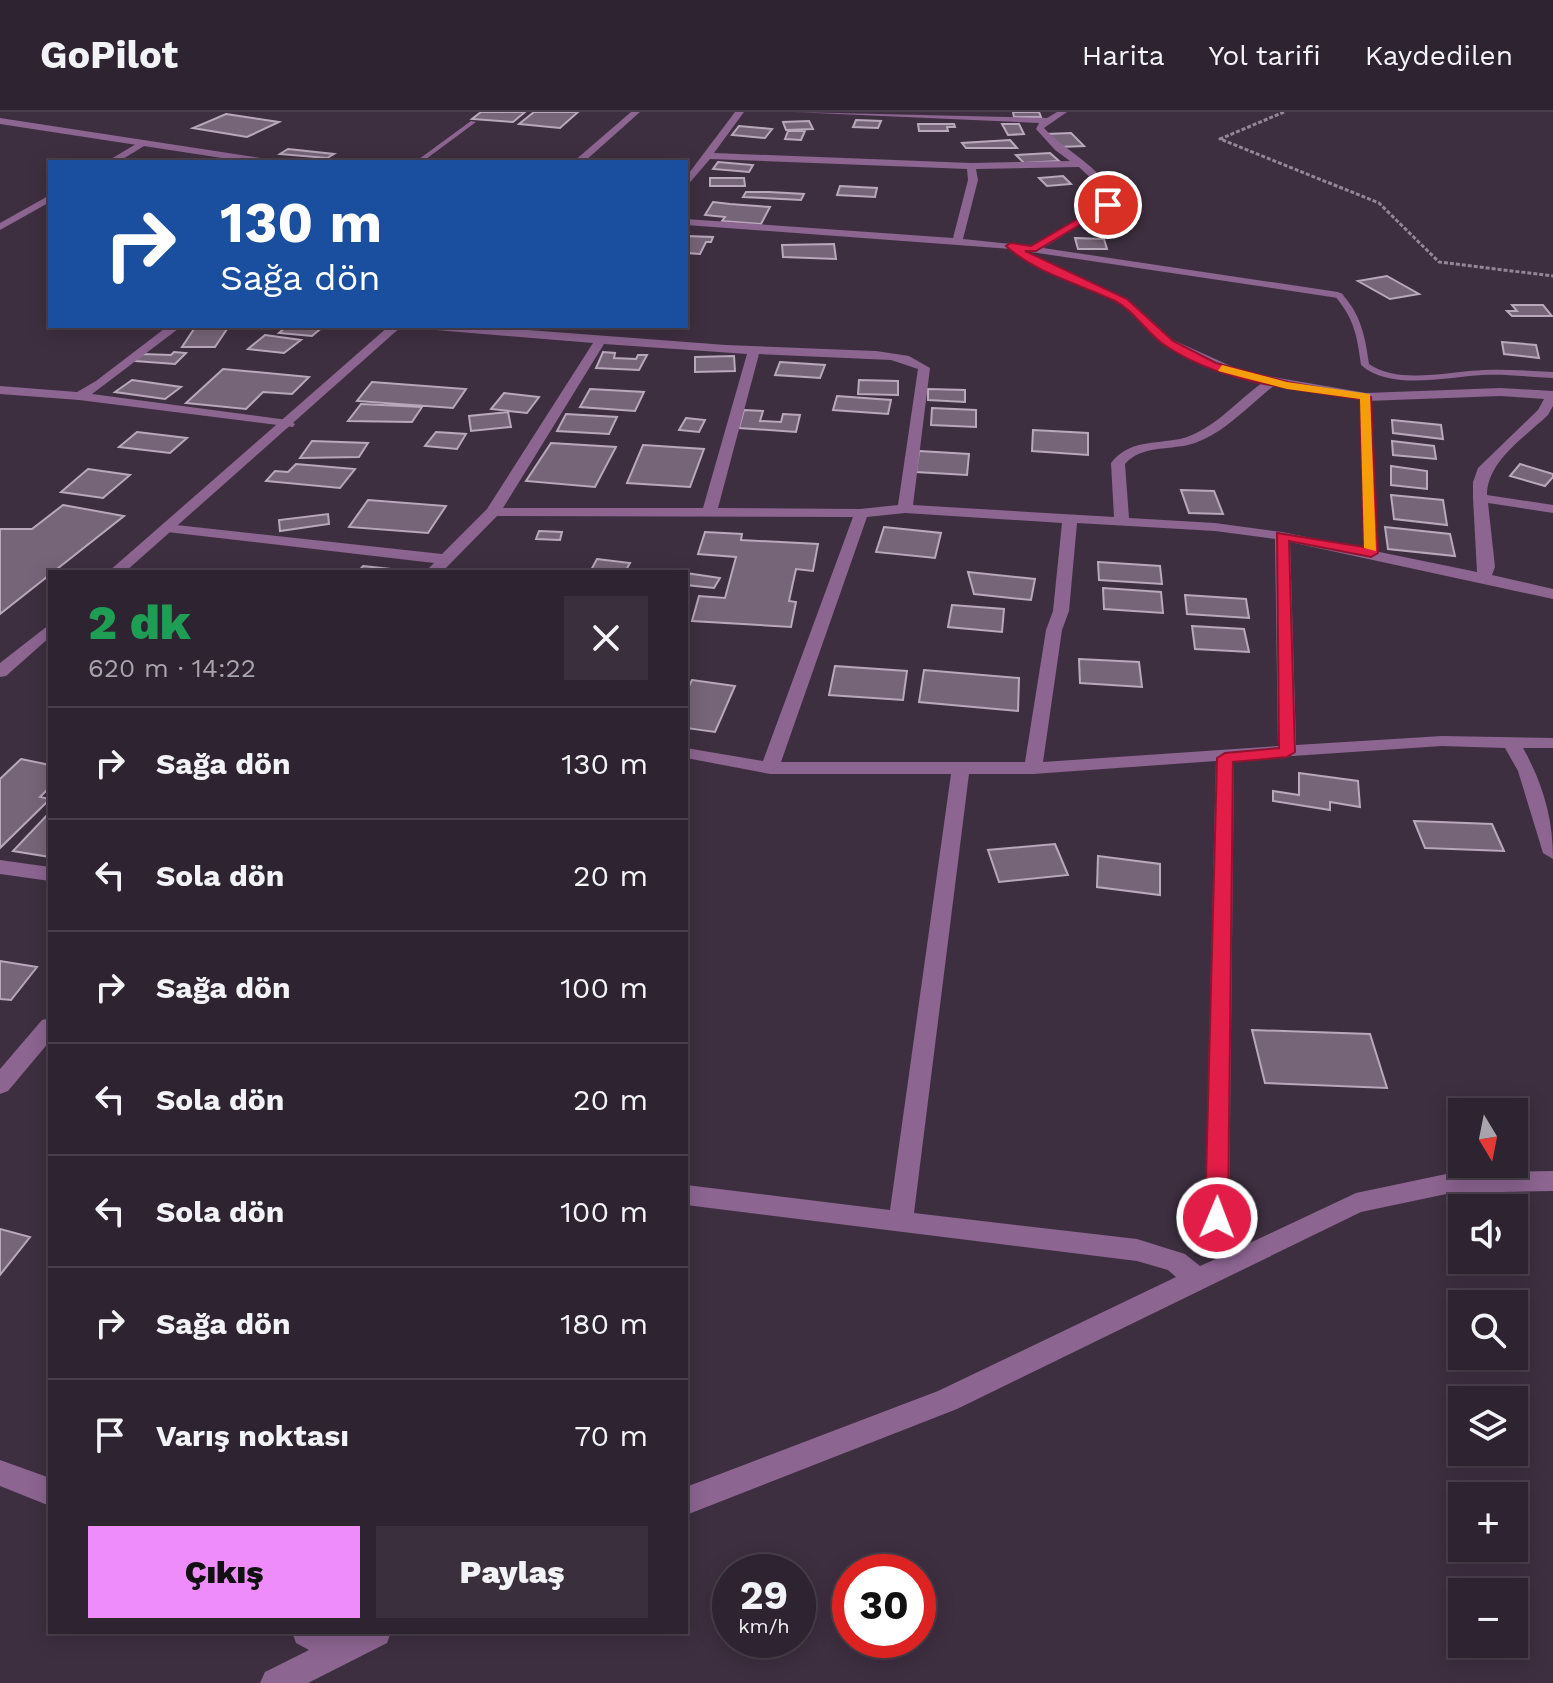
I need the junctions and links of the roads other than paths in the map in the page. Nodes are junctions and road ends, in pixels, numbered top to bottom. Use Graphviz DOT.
graph roads {
  1 [pos="636,112"];
  2 [pos="740,112"];
  3 [pos="797,112"];
  4 [pos="1063,112"];
  5 [pos="922,115"];
  6 [pos="0,121"];
  7 [pos="1049,121"];
  8 [pos="473,122"];
  9 [pos="144,143"];
  10 [pos="705,156"];
  11 [pos="114,160"];
  12 [pos="254,160"];
  13 [pos="421,160"];
  14 [pos="580,160"];
  15 [pos="1083,164"];
  16 [pos="971,166"];
  17 [pos="688,181"];
  18 [pos="48,199"];
  19 [pos="688,222"];
  20 [pos="0,227"];
  21 [pos="957,242"];
  22 [pos="1011,246"];
  23 [pos="1033,249"];
  24 [pos="1338,295"];
  25 [pos="173,328"];
  26 [pos="394,328"];
  27 [pos="458,328"];
  28 [pos="600,341"];
  29 [pos="754,350"];
  30 [pos="1553,375"];
  31 [pos="1271,382"];
  32 [pos="0,390"];
  33 [pos="79,396"];
  34 [pos="1553,396"];
  35 [pos="1366,397"];
  36 [pos="288,424"];
  37 [pos="1480,498"];
  38 [pos="905,509"];
  39 [pos="1553,509"];
  40 [pos="493,512"];
  41 [pos="860,513"];
  42 [pos="709,514"];
  43 [pos="1070,519"];
  44 [pos="1122,520"];
  45 [pos="167,528"];
  46 [pos="1282,536"];
  47 [pos="1371,553"];
  48 [pos="443,559"];
  49 [pos="118,570"];
  50 [pos="435,570"];
  51 [pos="1483,578"];
  52 [pos="1553,594"];
  53 [pos="48,631"];
  54 [pos="0,672"];
  55 [pos="1510,740"];
  56 [pos="1553,743"];
  57 [pos="1287,752"];
  58 [pos="688,753"];
  59 [pos="1225,758"];
  60 [pos="770,768"];
  61 [pos="961,768"];
  62 [pos="1033,768"];
  63 [pos="1553,853"];
  64 [pos="0,867"];
  65 [pos="48,874"];
  66 [pos="48,1028"];
  67 [pos="0,1085"];
  68 [pos="1553,1181"];
  69 [pos="688,1195"];
  70 [pos="901,1220"];
  71 [pos="1234,1262"];
  72 [pos="1198,1280"];
  73 [pos="0,1473"];
  74 [pos="45,1484"];
  75 [pos="688,1500"];
  76 [pos="310,1634"];
  77 [pos="372,1634"];
  78 [pos="338,1650"];
  79 [pos="276,1683"];
  1 -- 14 [label="street"];
  2 -- 10 [label="street"];
  3 -- 5 [label="street"];
  4 -- 7 [label="street"];
  5 -- 7 [label="street"];
  6 -- 9 [label="street"];
  7 -- 15 [label="street"];
  8 -- 13 [label="lane"];
  9 -- 11 [label="street"];
  9 -- 12 [label="street"];
  10 -- 16 [label="street"];
  10 -- 17 [label="street"];
  15 -- 16 [label="street"];
  15 -- 23 [label="street"];
  16 -- 21 [label="street"];
  18 -- 20 [label="street"];
  19 -- 21 [label="street"];
  21 -- 22 [label="street"];
  22 -- 23 [label="street"];
  22 -- 31 [label="street"];
  23 -- 24 [label="street"];
  24 -- 30 [label="lane"];
  25 -- 33 [label="street"];
  26 -- 36 [label="street"];
  27 -- 28 [label="street"];
  28 -- 29 [label="street"];
  28 -- 40 [label="street"];
  29 -- 38 [label="street"];
  29 -- 42 [label="street"];
  31 -- 35 [label="street"];
  31 -- 44 [label="street"];
  32 -- 33 [label="street"];
  33 -- 36 [label="street"];
  34 -- 35 [label="street"];
  34 -- 37 [label="street"];
  35 -- 47 [label="lane"];
  36 -- 45 [label="street"];
  37 -- 39 [label="street"];
  37 -- 51 [label="street"];
  38 -- 41 [label="street"];
  38 -- 43 [label="street"];
  40 -- 42 [label="street"];
  40 -- 48 [label="street"];
  41 -- 42 [label="street"];
  41 -- 60 [label="street"];
  43 -- 44 [label="street"];
  43 -- 62 [label="street"];
  44 -- 46 [label="street"];
  45 -- 48 [label="street"];
  45 -- 49 [label="street"];
  46 -- 47 [label="street"];
  46 -- 57 [label="street"];
  47 -- 51 [label="street"];
  48 -- 50 [label="street"];
  51 -- 52 [label="street"];
  53 -- 54 [label="street"];
  55 -- 56 [label="street"];
  55 -- 57 [label="street"];
  55 -- 63 [label="street"];
  57 -- 59 [label="street"];
  58 -- 60 [label="street"];
  59 -- 62 [label="street"];
  59 -- 71 [label="street"];
  60 -- 61 [label="street"];
  61 -- 62 [label="street"];
  61 -- 70 [label="street"];
  64 -- 65 [label="street"];
  66 -- 67 [label="street"];
  68 -- 71 [label="street"];
  69 -- 70 [label="street"];
  70 -- 72 [label="street"];
  71 -- 72 [label="street"];
  72 -- 75 [label="street"];
  73 -- 74 [label="street"];
  76 -- 78 [label="street"];
  77 -- 78 [label="street"];
  78 -- 79 [label="street"];
}
